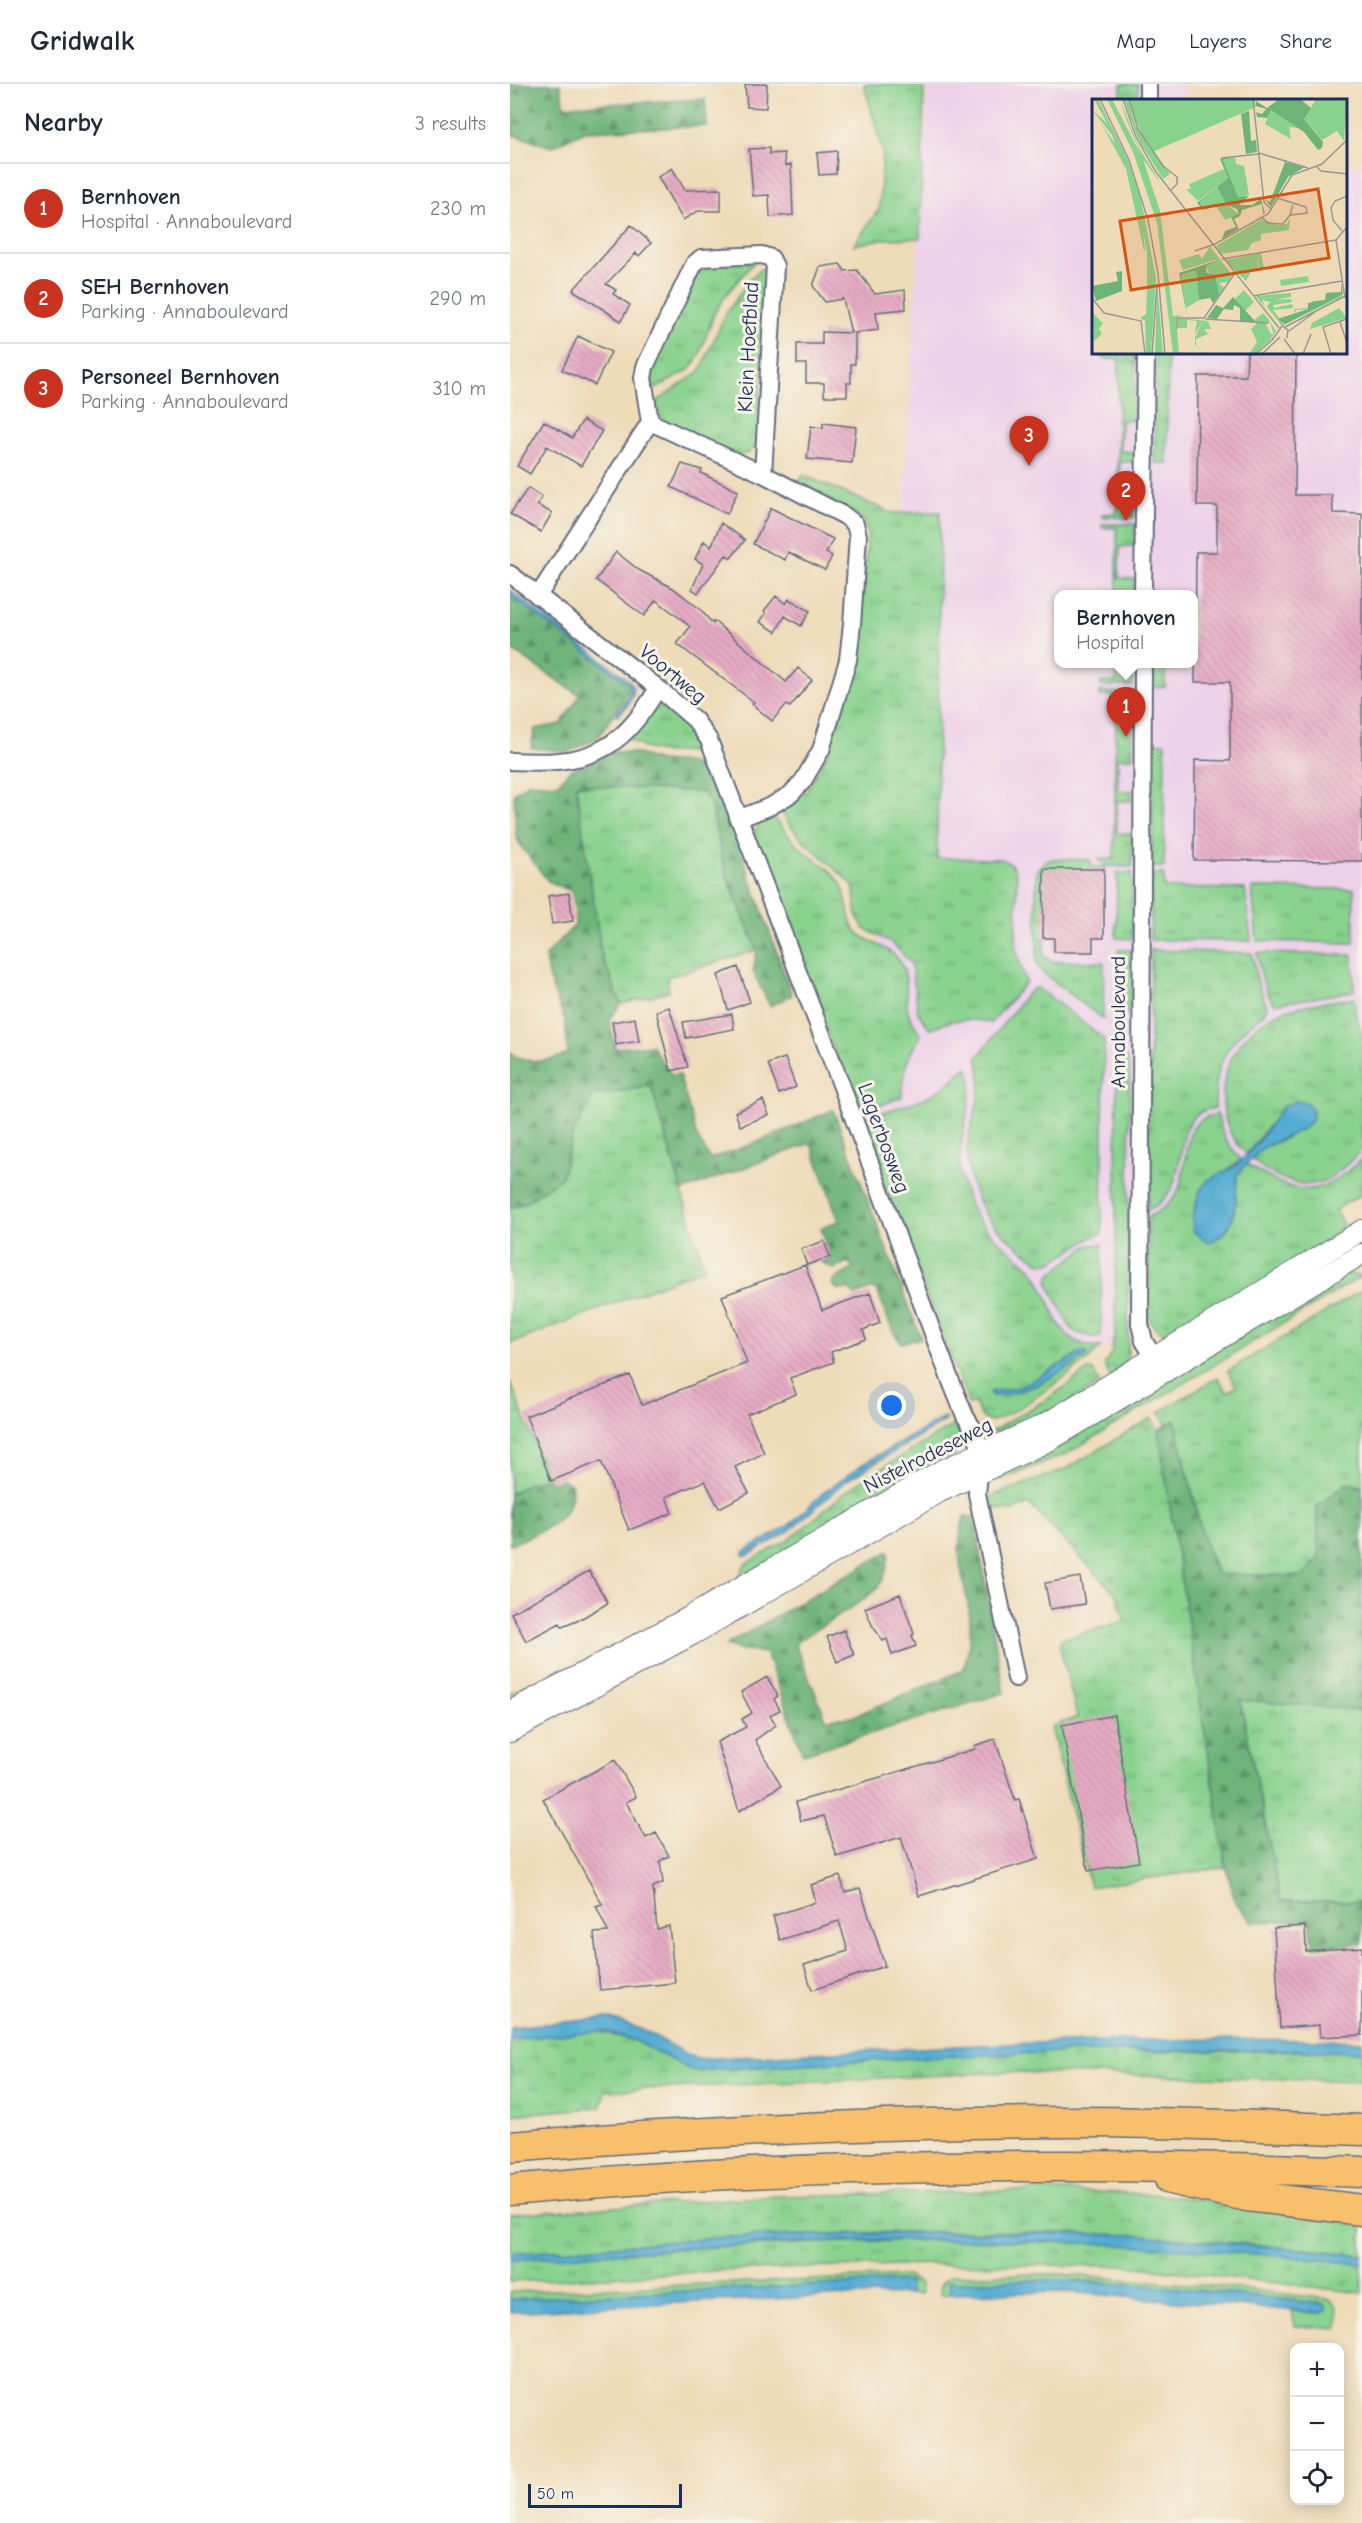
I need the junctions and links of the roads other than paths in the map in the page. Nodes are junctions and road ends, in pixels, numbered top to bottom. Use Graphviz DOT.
graph roads {
  1 [pos="1146,354"];
  2 [pos="650,422"];
  3 [pos="763,474"];
  4 [pos="510,574"];
  5 [pos="1143,590"];
  6 [pos="538,596"];
  7 [pos="1143,668"];
  8 [pos="658,688"];
  9 [pos="510,761"];
  10 [pos="738,819"];
  11 [pos="1360,1237"];
  12 [pos="1362,1254"];
  13 [pos="1152,1357"];
  14 [pos="1164,1374"];
  15 [pos="981,1463"];
  16 [pos="1016,1678"];
  17 [pos="510,1712"];
  18 [pos="510,1732"];
  19 [pos="1362,2130"];
  20 [pos="510,2147"];
  21 [pos="1108,2165"];
  22 [pos="1362,2172"];
  23 [pos="510,2190"];
  24 [pos="1362,2210"];
  1 -- 5 [label="street"];
  2 -- 3 [label="street"];
  2 -- 3 [label="street, Klein Hoefblad"];
  2 -- 6 [label="street"];
  3 -- 10 [label="street"];
  4 -- 6 [label="street, Voortweg"];
  6 -- 8 [label="street, Voortweg"];
  7 -- 13 [label="street, Annaboulevard"];
  8 -- 9 [label="street"];
  8 -- 10 [label="street, Voortweg"];
  10 -- 15 [label="street, Lagerbosweg"];
  11 -- 13 [label="street, Nistelrodeseweg"];
  12 -- 14 [label="street, Nistelrodeseweg"];
  13 -- 14 [label="street, Annaboulevard"];
  13 -- 15 [label="street, Nistelrodeseweg"];
  14 -- 15 [label="street, Nistelrodeseweg"];
  15 -- 16 [label="street, Nistelrodeseweg"];
  15 -- 17 [label="street, Nistelrodeseweg"];
  15 -- 18 [label="street, Nistelrodeseweg"];
  19 -- 20 [label="highway"];
  21 -- 22 [label="highway"];
  21 -- 23 [label="highway"];
  21 -- 24 [label="highway"];
}
